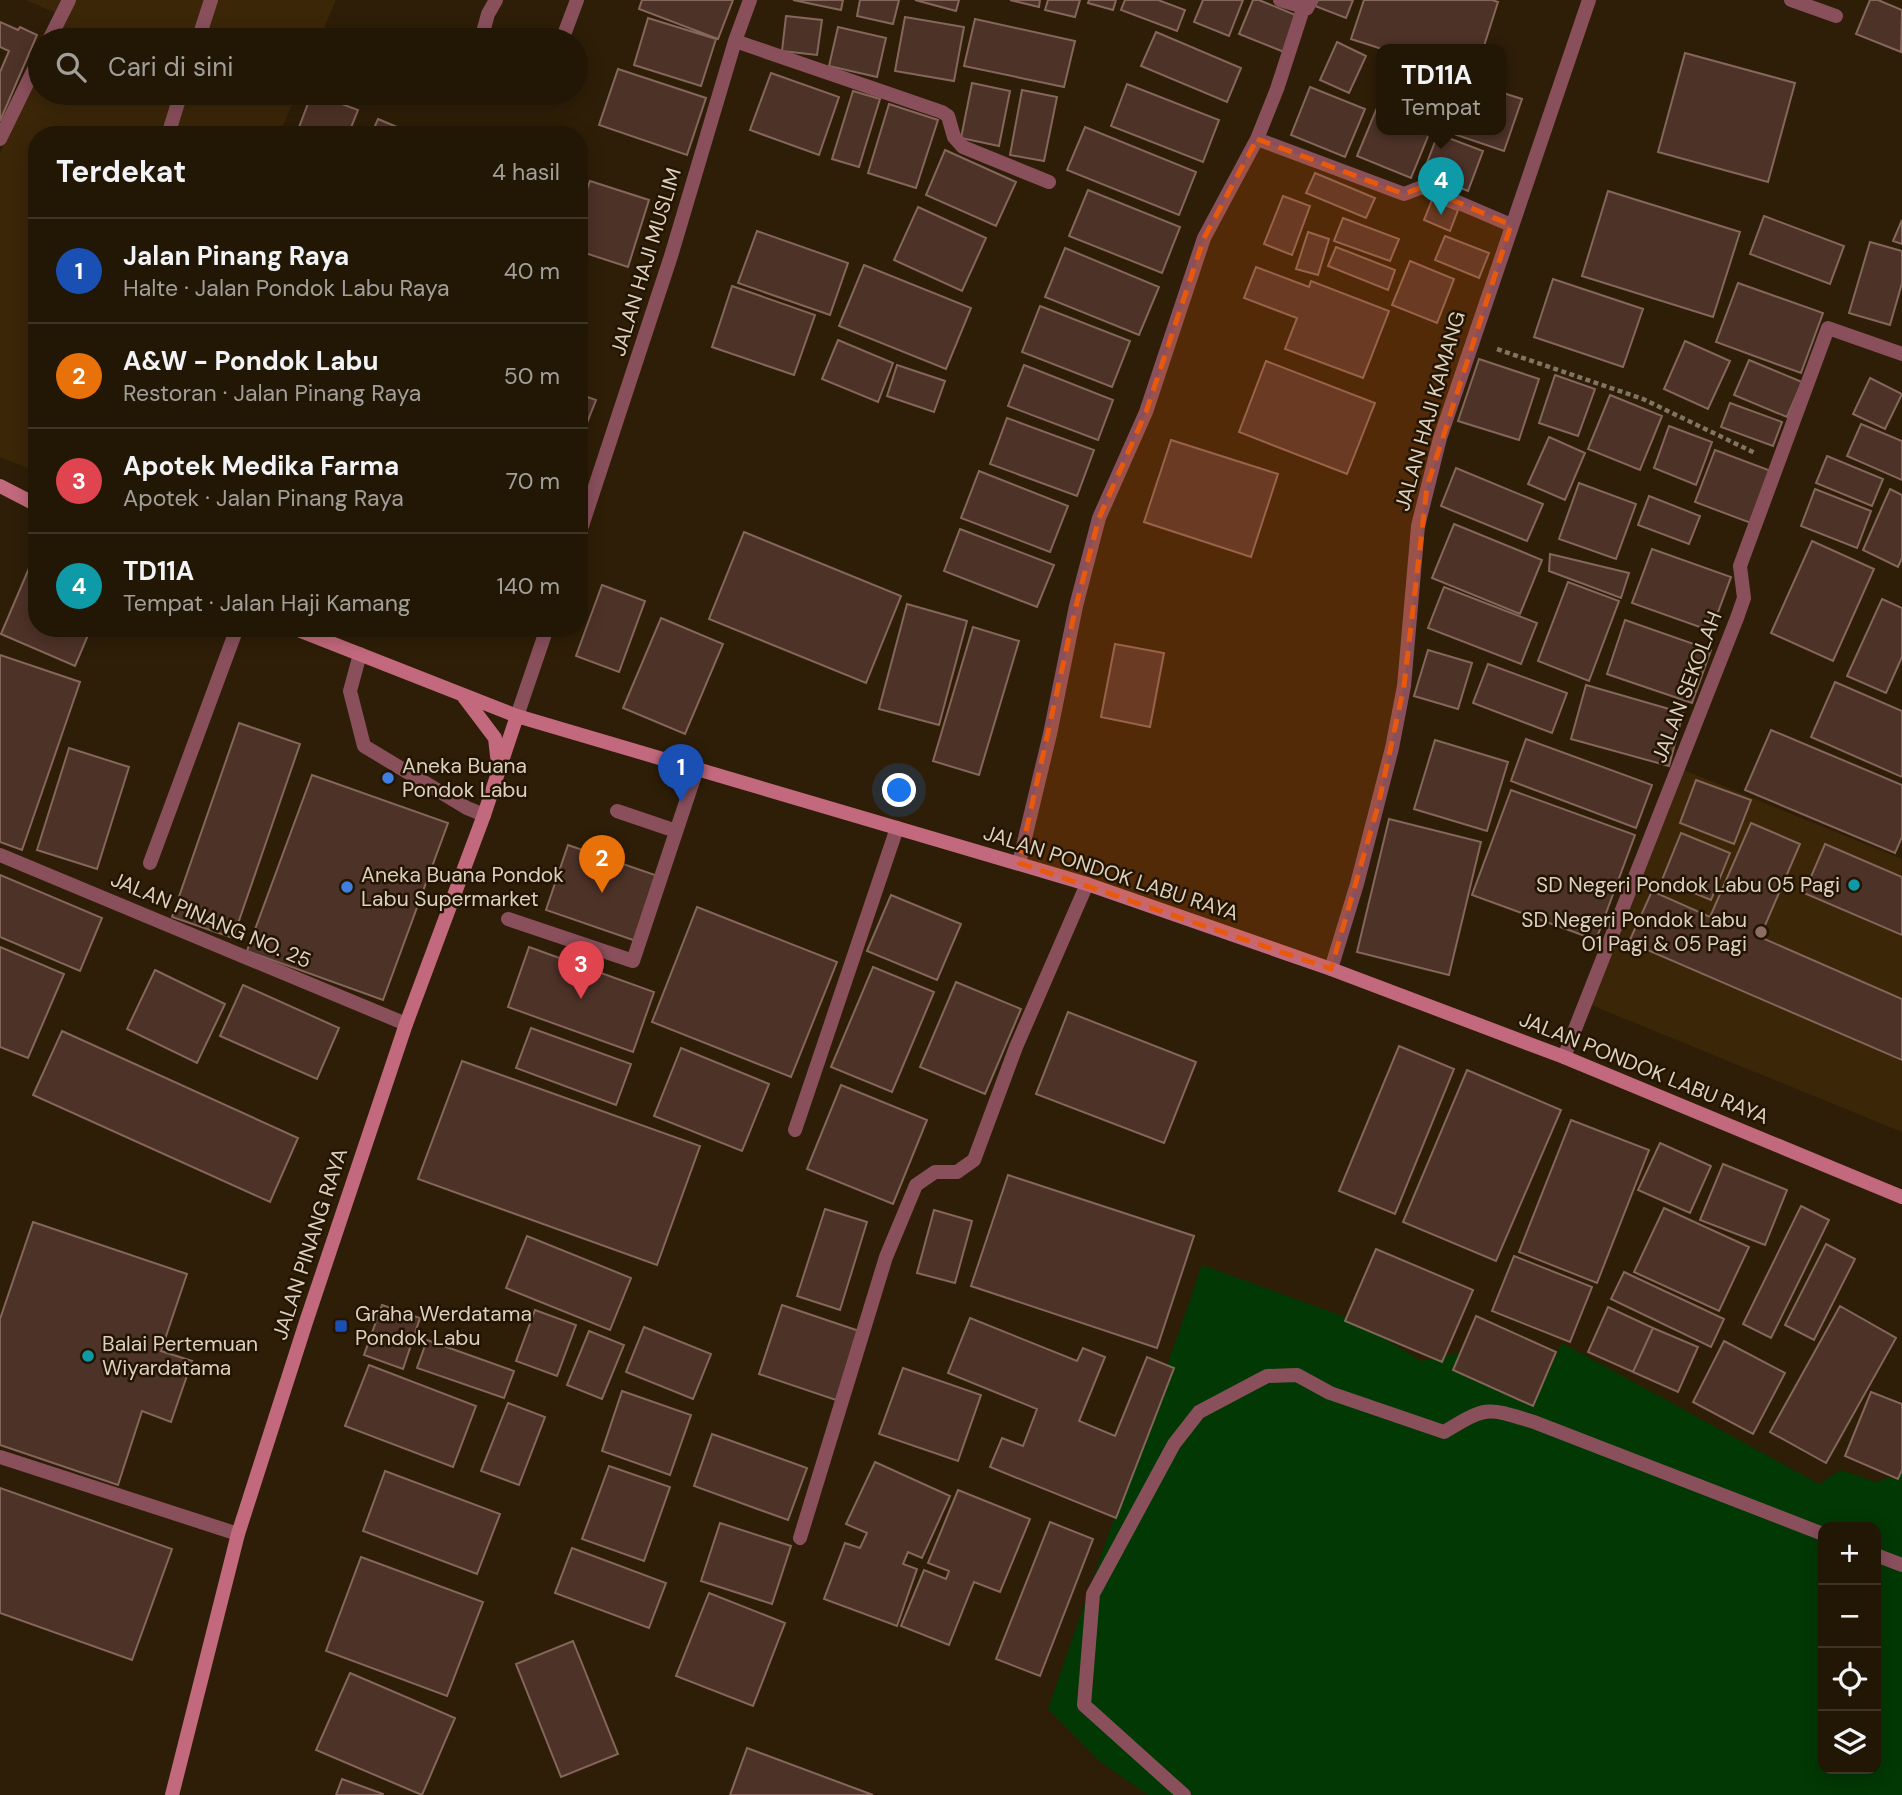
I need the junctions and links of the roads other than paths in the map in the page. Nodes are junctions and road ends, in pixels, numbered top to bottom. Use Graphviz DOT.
graph roads {
  1 [pos="69,0"];
  2 [pos="211,0"];
  3 [pos="496,0"];
  4 [pos="578,0"];
  5 [pos="750,0"];
  6 [pos="1280,0"];
  7 [pos="1589,0"];
  8 [pos="1791,0"];
  9 [pos="1307,4"];
  10 [pos="1836,16"];
  11 [pos="55,28"];
  12 [pos="202,28"];
  13 [pos="483,28"];
  14 [pos="567,28"];
  15 [pos="735,41"];
  16 [pos="28,82"];
  17 [pos="177,105"];
  18 [pos="171,126"];
  19 [pos="0,139"];
  20 [pos="1256,139"];
  21 [pos="1049,182"];
  22 [pos="1511,225"];
  23 [pos="1902,354"];
  24 [pos="0,486"];
  25 [pos="28,500"];
  26 [pos="588,508"];
  27 [pos="234,637"];
  28 [pos="316,637"];
  29 [pos="544,637"];
  30 [pos="360,654"];
  31 [pos="462,694"];
  32 [pos="517,716"];
  33 [pos="697,769"];
  34 [pos="497,776"];
  35 [pos="617,811"];
  36 [pos="484,815"];
  37 [pos="897,828"];
  38 [pos="676,831"];
  39 [pos="0,855"];
  40 [pos="150,863"];
  41 [pos="1019,863"];
  42 [pos="1087,884"];
  43 [pos="508,919"];
  44 [pos="1331,968"];
  45 [pos="406,1024"];
  46 [pos="1564,1057"];
  47 [pos="795,1130"];
  48 [pos="1902,1197"];
  49 [pos="0,1457"];
  50 [pos="1818,1532"];
  51 [pos="238,1534"];
  52 [pos="800,1538"];
  53 [pos="1881,1557"];
  54 [pos="1902,1565"];
  55 [pos="172,1795"];
  56 [pos="1184,1795"];
  1 -- 11 [label="street"];
  2 -- 12 [label="street"];
  3 -- 13 [label="street"];
  4 -- 14 [label="street"];
  5 -- 15 [label="street, JALAN HAJI MUSLIM"];
  6 -- 9 [label="street"];
  7 -- 22 [label="street, JALAN HAJI KAMANG"];
  8 -- 10 [label="street"];
  9 -- 20 [label="street"];
  15 -- 21 [label="street"];
  15 -- 26 [label="street, JALAN HAJI MUSLIM"];
  16 -- 19 [label="street"];
  17 -- 18 [label="street"];
  20 -- 22 [label="street"];
  20 -- 41 [label="street"];
  22 -- 44 [label="street, JALAN HAJI KAMANG"];
  23 -- 46 [label="street, JALAN SEKOLAH"];
  24 -- 25 [label="main road"];
  27 -- 40 [label="street"];
  28 -- 30 [label="main road, JALAN PONDOK LABU RAYA"];
  29 -- 32 [label="street"];
  30 -- 31 [label="main road, JALAN PONDOK LABU RAYA"];
  30 -- 36 [label="street"];
  31 -- 32 [label="main road, JALAN PONDOK LABU RAYA"];
  31 -- 34 [label="main road"];
  32 -- 33 [label="main road, JALAN PONDOK LABU RAYA"];
  32 -- 34 [label="main road, JALAN PINANG RAYA"];
  33 -- 37 [label="main road, JALAN PONDOK LABU RAYA"];
  33 -- 38 [label="street"];
  34 -- 36 [label="main road, JALAN PINANG RAYA"];
  35 -- 38 [label="street"];
  36 -- 45 [label="main road, JALAN PINANG RAYA"];
  37 -- 41 [label="main road, JALAN PONDOK LABU RAYA"];
  37 -- 47 [label="street"];
  38 -- 43 [label="street"];
  39 -- 45 [label="street, JALAN PINANG NO. 25"];
  41 -- 42 [label="main road, JALAN PONDOK LABU RAYA"];
  42 -- 44 [label="main road, JALAN PONDOK LABU RAYA"];
  42 -- 52 [label="street"];
  44 -- 46 [label="main road, JALAN PONDOK LABU RAYA"];
  45 -- 51 [label="main road, JALAN PINANG RAYA"];
  46 -- 48 [label="main road, JALAN PONDOK LABU RAYA"];
  49 -- 51 [label="street"];
  50 -- 56 [label="street"];
  51 -- 55 [label="main road, JALAN PINANG RAYA"];
  53 -- 54 [label="street"];
}
